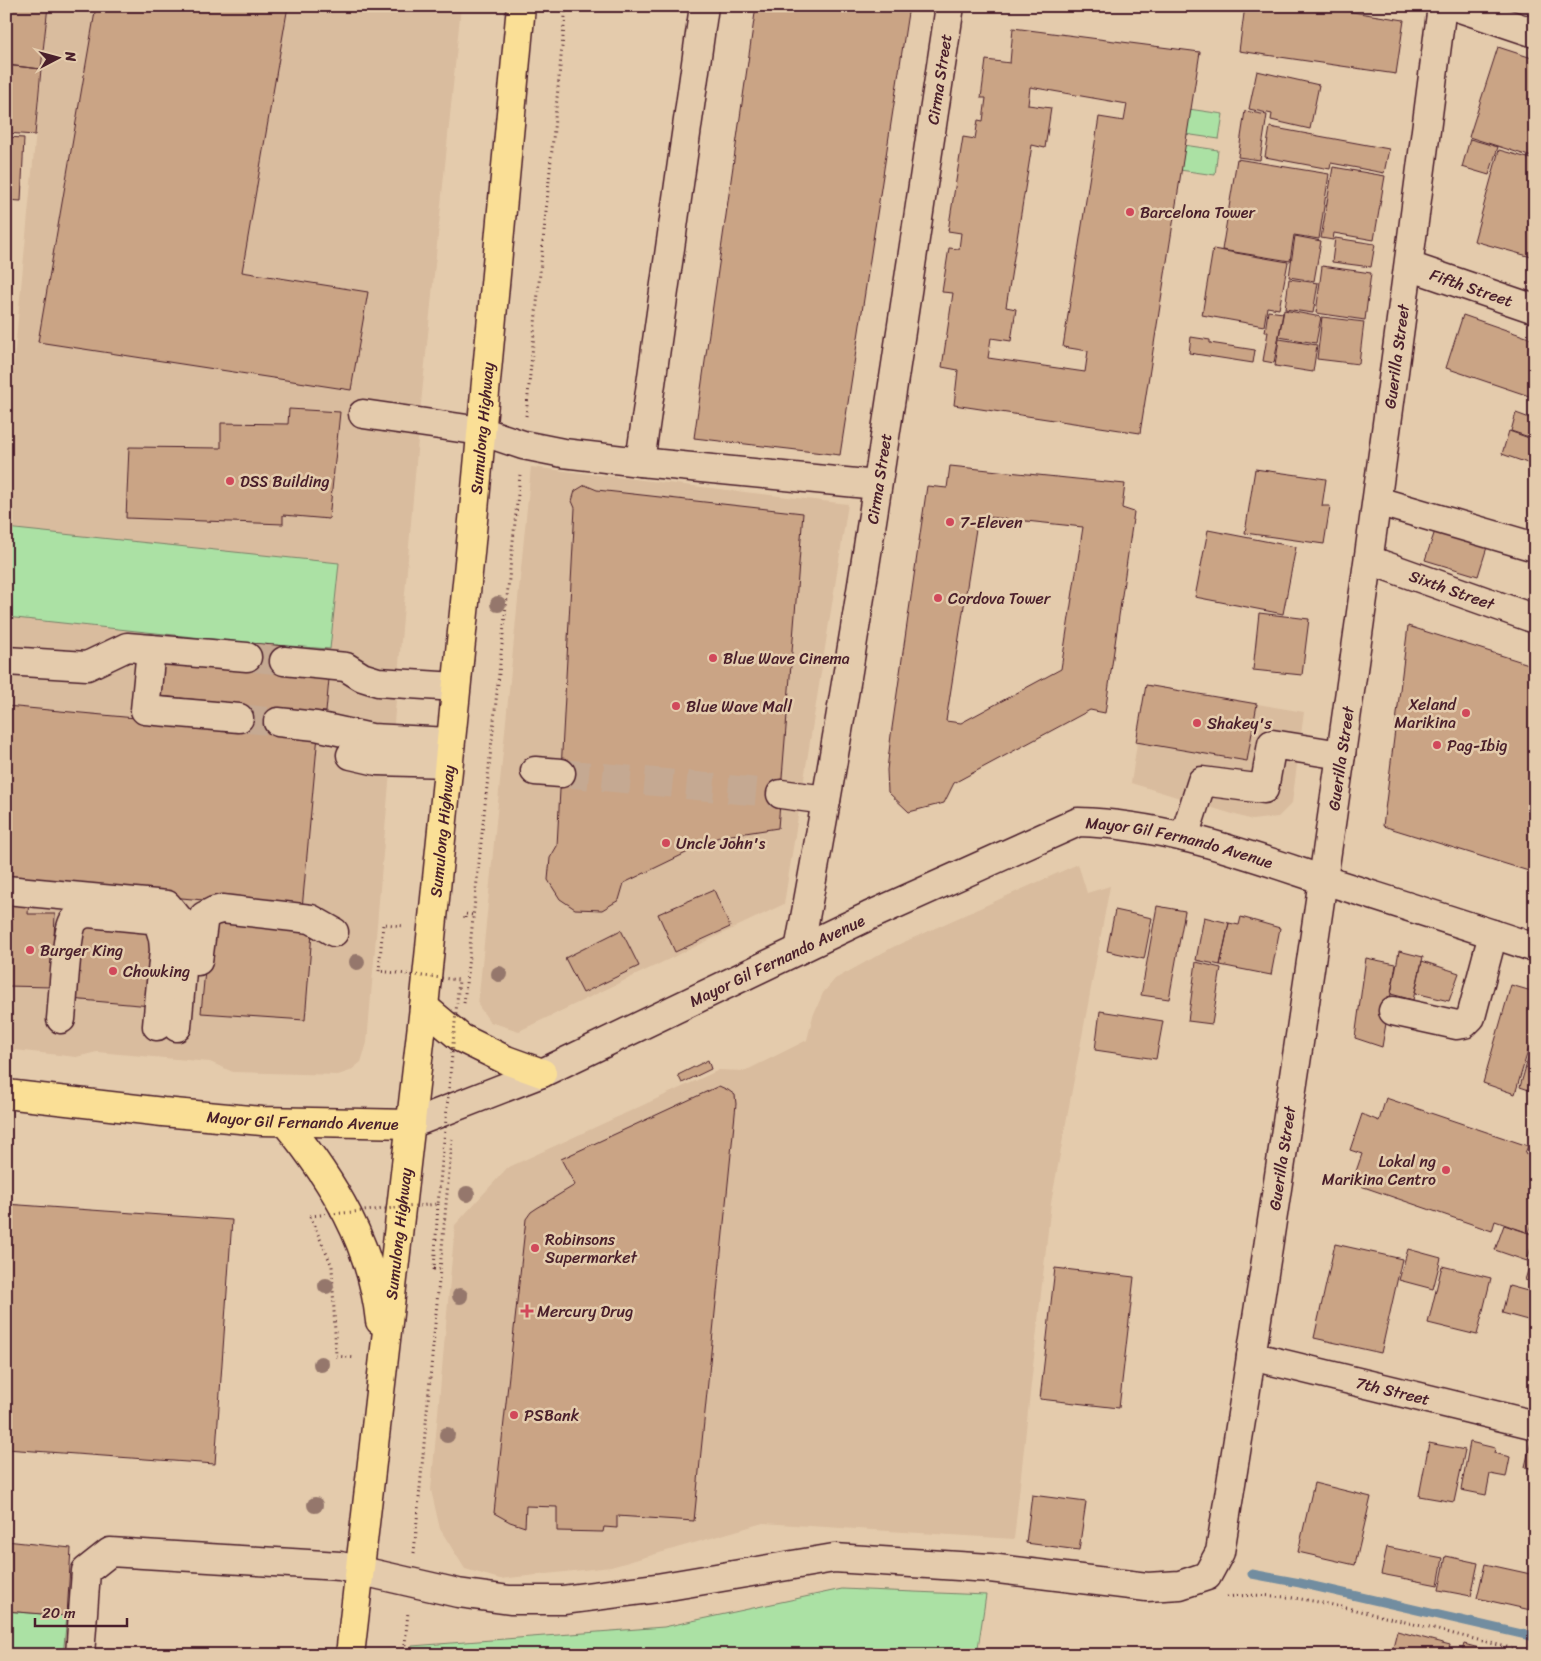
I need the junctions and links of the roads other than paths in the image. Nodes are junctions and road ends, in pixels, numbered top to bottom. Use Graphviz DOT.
graph roads {
  1 [pos="521,6"];
  2 [pos="704,6"];
  3 [pos="950,6"];
  4 [pos="1442,6"];
  5 [pos="1454,6"];
  6 [pos="1535,33"];
  7 [pos="1409,266"];
  8 [pos="1535,310"];
  9 [pos="363,414"];
  10 [pos="481,431"];
  11 [pos="640,462"];
  12 [pos="877,485"];
  13 [pos="1377,501"];
  14 [pos="1535,547"];
  15 [pos="1369,560"];
  16 [pos="1535,619"];
  17 [pos="151,649"];
  18 [pos="247,657"];
  19 [pos="6,661"];
  20 [pos="284,661"];
  21 [pos="456,687"];
  22 [pos="239,718"];
  23 [pos="278,722"];
  24 [pos="449,752"];
  25 [pos="351,755"];
  26 [pos="1341,755"];
  27 [pos="781,794"];
  28 [pos="826,800"];
  29 [pos="1184,837"];
  30 [pos="1323,879"];
  31 [pos="6,890"];
  32 [pos="334,932"];
  33 [pos="1494,934"];
  34 [pos="1535,948"];
  35 [pos="799,950"];
  36 [pos="424,1007"];
  37 [pos="1393,1010"];
  38 [pos="61,1019"];
  39 [pos="175,1027"];
  40 [pos="542,1073"];
  41 [pos="6,1094"];
  42 [pos="285,1122"];
  43 [pos="411,1124"];
  44 [pos="1251,1356"];
  45 [pos="384,1362"];
  46 [pos="1535,1425"];
  47 [pos="360,1570"];
  48 [pos="80,1655"];
  49 [pos="350,1655"];
  1 -- 10 [label="main road, Sumulong Highway"];
  2 -- 11 [label="street"];
  3 -- 12 [label="street, Cirma Street"];
  4 -- 7 [label="street, Guerilla Street"];
  5 -- 6 [label="street"];
  7 -- 8 [label="street, Fifth Street"];
  7 -- 13 [label="street, Guerilla Street"];
  9 -- 10 [label="street"];
  10 -- 11 [label="street"];
  10 -- 21 [label="main road, Sumulong Highway"];
  11 -- 12 [label="street"];
  12 -- 28 [label="street, Cirma Street"];
  13 -- 14 [label="street"];
  13 -- 15 [label="street, Guerilla Street"];
  15 -- 16 [label="street, Sixth Street"];
  15 -- 26 [label="street, Guerilla Street"];
  17 -- 18 [label="street"];
  17 -- 19 [label="street"];
  17 -- 22 [label="street"];
  20 -- 21 [label="street"];
  21 -- 24 [label="main road, Sumulong Highway"];
  23 -- 24 [label="street"];
  24 -- 25 [label="street"];
  24 -- 36 [label="main road, Sumulong Highway"];
  26 -- 29 [label="street"];
  26 -- 30 [label="street, Guerilla Street"];
  27 -- 28 [label="street"];
  28 -- 35 [label="street, Cirma Street"];
  29 -- 30 [label="street, Mayor Gil Fernando Avenue"];
  29 -- 35 [label="street, Mayor Gil Fernando Avenue"];
  30 -- 33 [label="street, Mayor Gil Fernando Avenue"];
  30 -- 44 [label="street, Guerilla Street"];
  31 -- 39 [label="street"];
  32 -- 39 [label="street"];
  33 -- 34 [label="street, Mayor Gil Fernando Avenue"];
  33 -- 37 [label="street"];
  35 -- 40 [label="street, Mayor Gil Fernando Avenue"];
  36 -- 40 [label="main road"];
  36 -- 43 [label="main road, Sumulong Highway"];
  38 -- 39 [label="street"];
  40 -- 43 [label="street, Mayor Gil Fernando Avenue"];
  41 -- 42 [label="main road, Mayor Gil Fernando Avenue"];
  42 -- 43 [label="main road, Mayor Gil Fernando Avenue"];
  42 -- 45 [label="main road"];
  43 -- 45 [label="main road, Sumulong Highway"];
  44 -- 46 [label="street, 7th Street"];
  44 -- 47 [label="street, Guerilla Street"];
  45 -- 47 [label="main road, Sumulong Highway"];
  47 -- 48 [label="street, Guerilla Street"];
  47 -- 49 [label="main road, Sumulong Highway"];
}
